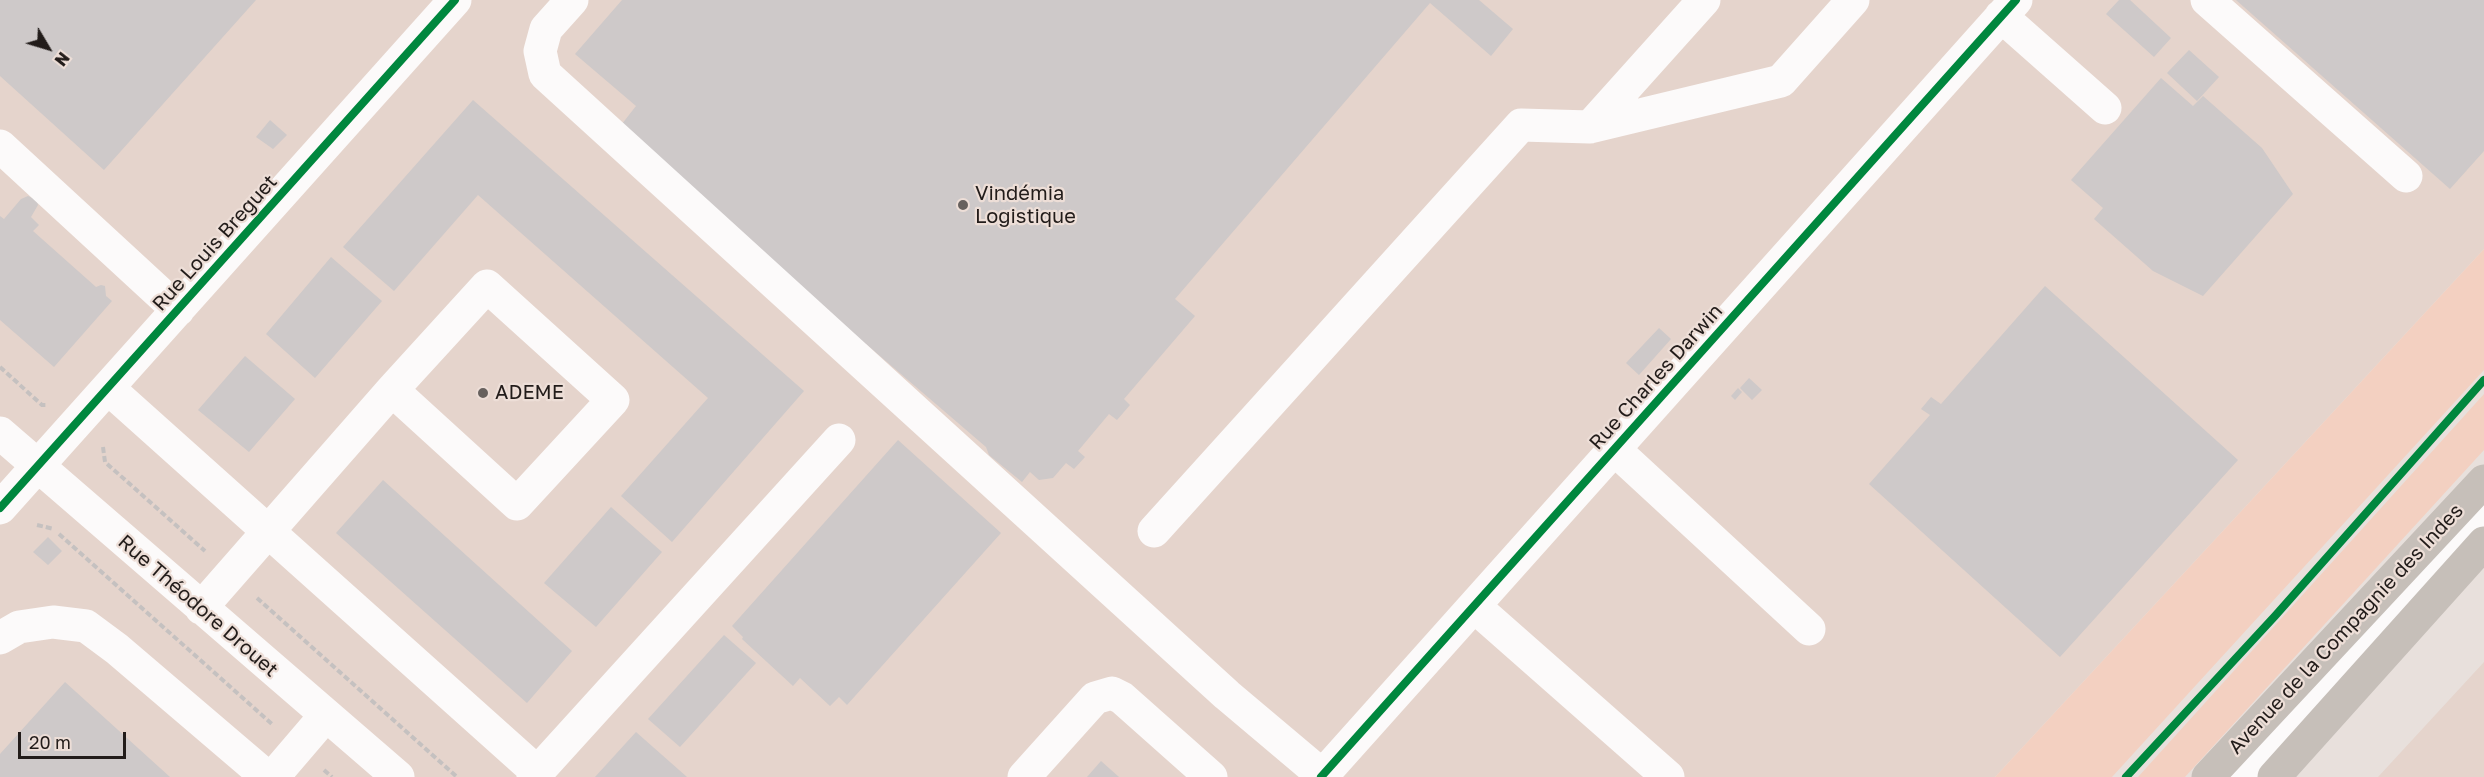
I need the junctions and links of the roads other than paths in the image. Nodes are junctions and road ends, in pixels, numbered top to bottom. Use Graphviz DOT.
graph roads {
  1 [pos="455,0"];
  2 [pos="572,0"];
  3 [pos="1704,0"];
  4 [pos="1853,0"];
  5 [pos="2207,0"];
  6 [pos="2008,8"];
  7 [pos="2105,108"];
  8 [pos="1590,127"];
  9 [pos="0,146"];
  10 [pos="2406,176"];
  11 [pos="178,310"];
  12 [pos="108,388"];
  13 [pos="392,390"];
  14 [pos="0,433"];
  15 [pos="839,440"];
  16 [pos="1614,449"];
  17 [pos="37,467"];
  18 [pos="2484,481"];
  19 [pos="0,508"];
  20 [pos="2484,512"];
  21 [pos="270,531"];
  22 [pos="1154,531"];
  23 [pos="2484,543"];
  24 [pos="1474,606"];
  25 [pos="201,608"];
  26 [pos="1809,629"];
  27 [pos="0,638"];
  28 [pos="326,715"];
  29 [pos="535,775"];
  30 [pos="1321,776"];
  31 [pos="267,777"];
  32 [pos="273,777"];
  33 [pos="398,777"];
  34 [pos="1024,777"];
  35 [pos="1210,777"];
  36 [pos="1668,777"];
  37 [pos="2208,777"];
  38 [pos="2243,777"];
  39 [pos="2274,777"];
  1 -- 11 [label="street, Rue Louis Breguet"];
  2 -- 30 [label="street"];
  3 -- 8 [label="street"];
  4 -- 8 [label="street"];
  5 -- 10 [label="street"];
  6 -- 7 [label="street"];
  6 -- 16 [label="street, Rue Charles Darwin"];
  8 -- 22 [label="street"];
  9 -- 11 [label="street"];
  11 -- 12 [label="street, Rue Louis Breguet"];
  12 -- 17 [label="street, Rue Louis Breguet"];
  12 -- 21 [label="street"];
  13 -- 13 [label="street"];
  13 -- 21 [label="street"];
  14 -- 17 [label="street, Rue Théodore Drouet"];
  15 -- 29 [label="street"];
  16 -- 24 [label="street, Rue Charles Darwin"];
  16 -- 26 [label="street"];
  17 -- 19 [label="street, Rue Louis Breguet"];
  17 -- 25 [label="street, Rue Théodore Drouet"];
  18 -- 37 [label="main road, Avenue de la Compagnie des Indes"];
  20 -- 38 [label="street, Avenue de la Compagnie des Indes"];
  21 -- 25 [label="street"];
  21 -- 29 [label="street"];
  23 -- 39 [label="main road"];
  24 -- 30 [label="street, Rue Charles Darwin"];
  24 -- 36 [label="street"];
  25 -- 28 [label="street, Rue Théodore Drouet"];
  27 -- 31 [label="street"];
  28 -- 32 [label="street"];
  28 -- 33 [label="street, Rue Théodore Drouet"];
  34 -- 35 [label="street"];
}
